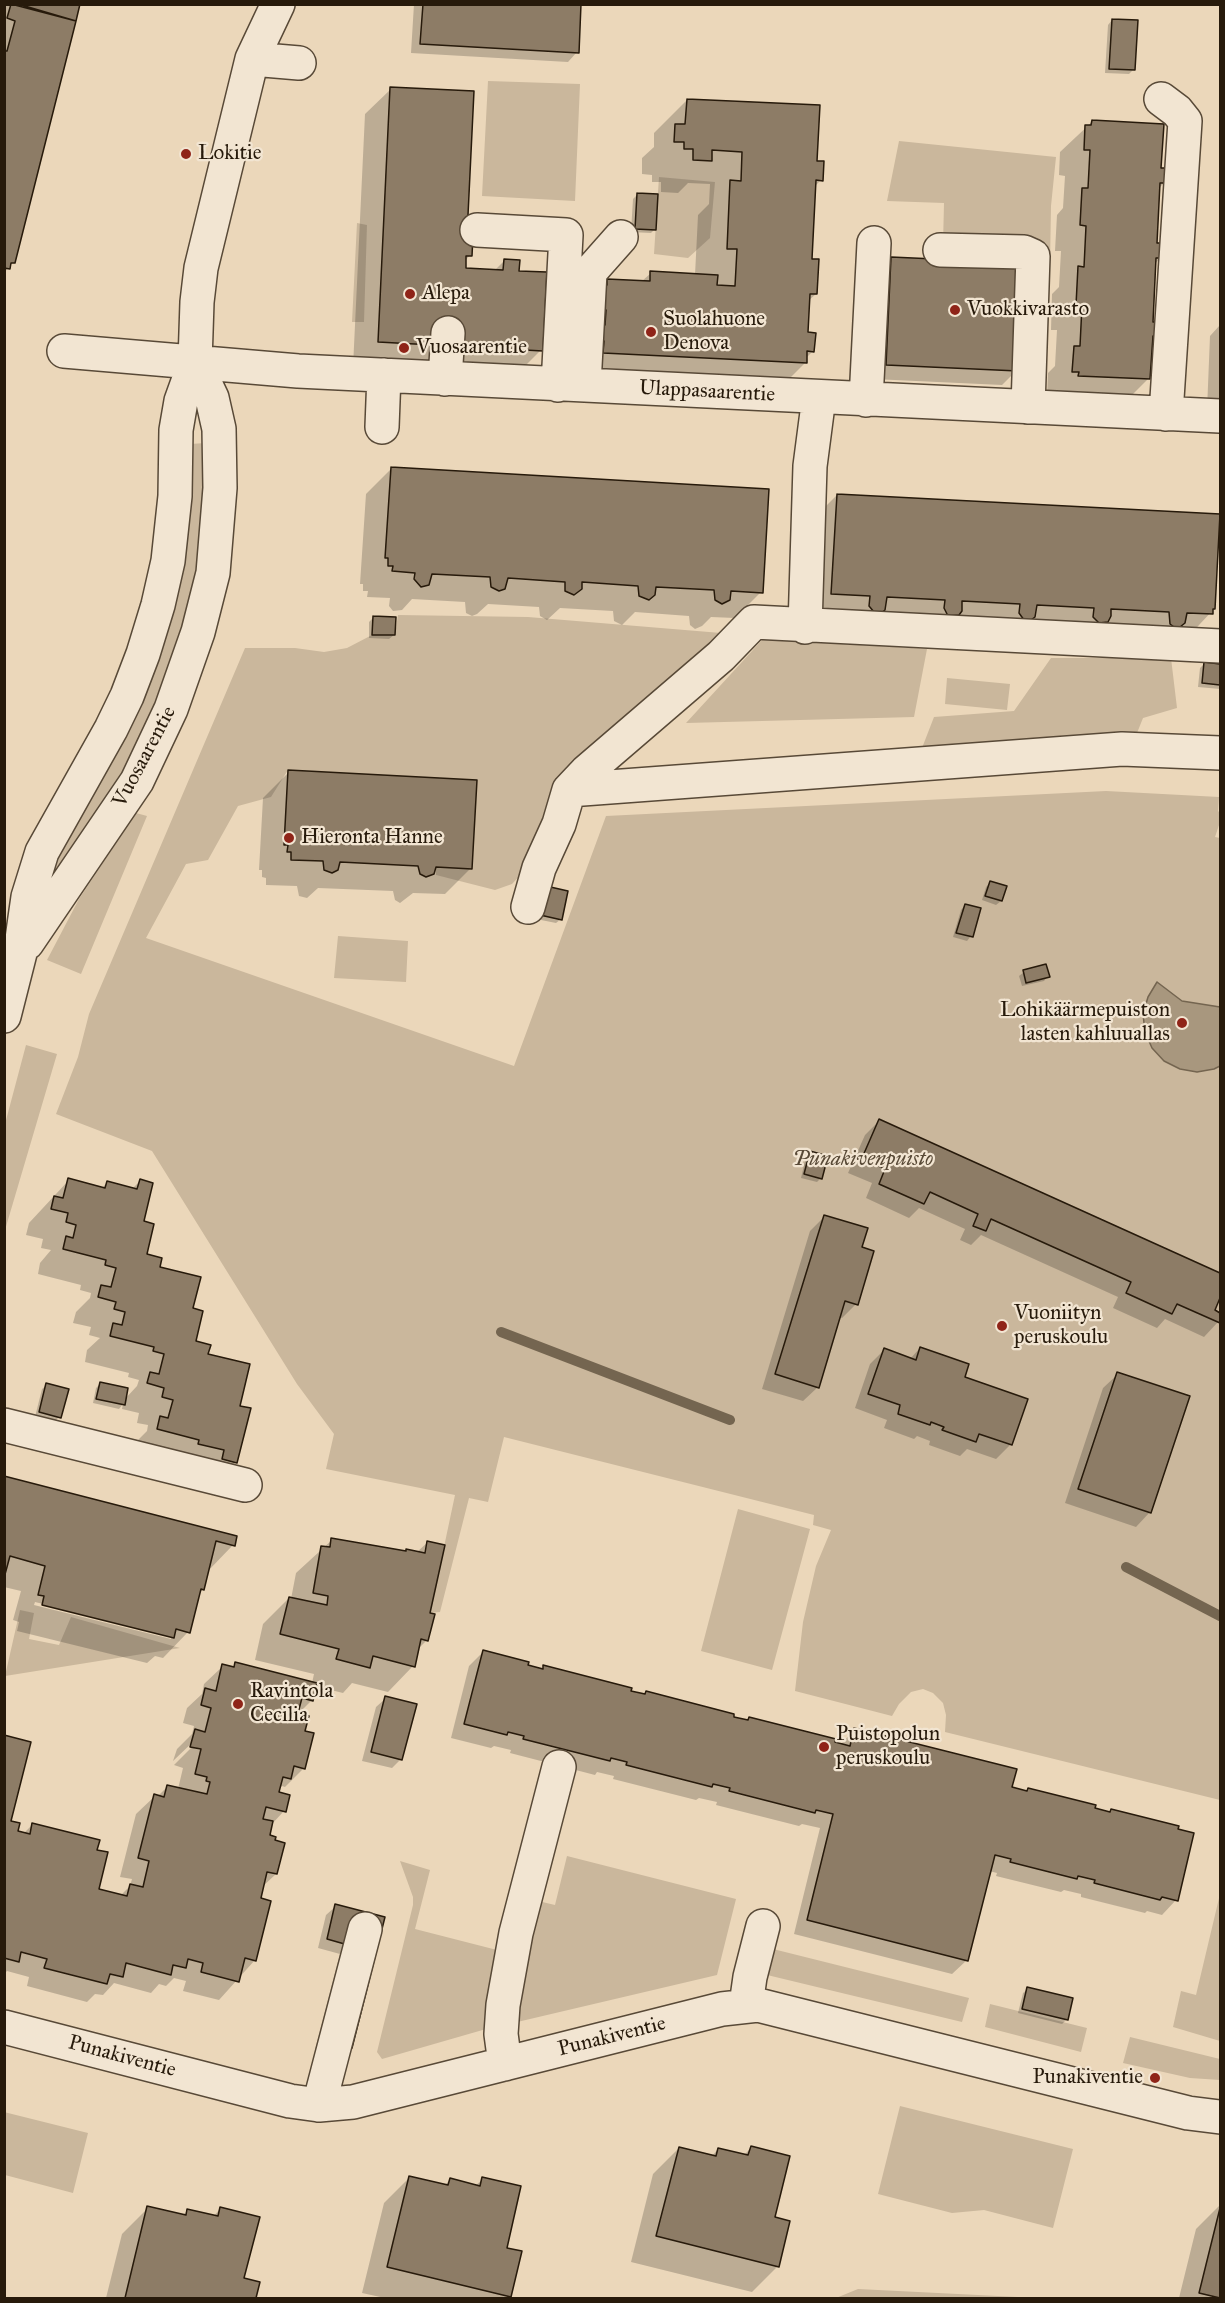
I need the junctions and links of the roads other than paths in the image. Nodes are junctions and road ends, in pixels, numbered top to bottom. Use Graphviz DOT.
graph roads {
  1 [pos="252,4"];
  2 [pos="278,4"];
  3 [pos="252,59"];
  4 [pos="299,63"];
  5 [pos="1161,99"];
  6 [pos="477,230"];
  7 [pos="621,237"];
  8 [pos="874,243"];
  9 [pos="940,250"];
  10 [pos="448,333"];
  11 [pos="64,351"];
  12 [pos="195,362"];
  13 [pos="384,375"];
  14 [pos="445,379"];
  15 [pos="571,385"];
  16 [pos="819,397"];
  17 [pos="866,400"];
  18 [pos="1028,407"];
  19 [pos="1166,414"];
  20 [pos="1221,416"];
  21 [pos="382,427"];
  22 [pos="805,627"];
  23 [pos="1221,646"];
  24 [pos="1221,753"];
  25 [pos="569,790"];
  26 [pos="528,907"];
  27 [pos="20,953"];
  28 [pos="4,1016"];
  29 [pos="4,1425"];
  30 [pos="245,1485"];
  31 [pos="560,1767"];
  32 [pos="763,1926"];
  33 [pos="365,1929"];
  34 [pos="746,2005"];
  35 [pos="4,2027"];
  36 [pos="505,2064"];
  37 [pos="319,2105"];
  38 [pos="1221,2117"];
  1 -- 3 [label="street, Vuosaarentie"];
  2 -- 3 [label="street, Vuosaarentie"];
  3 -- 4 [label="street"];
  3 -- 12 [label="street, Vuosaarentie"];
  5 -- 19 [label="street"];
  6 -- 15 [label="street"];
  7 -- 15 [label="street"];
  8 -- 17 [label="street"];
  9 -- 18 [label="street"];
  10 -- 14 [label="street"];
  11 -- 12 [label="street, Ulappasaarentie"];
  12 -- 13 [label="street, Ulappasaarentie"];
  12 -- 27 [label="street, Vuosaarentie"];
  12 -- 27 [label="street, Vuosaarentie"];
  13 -- 14 [label="street, Ulappasaarentie"];
  13 -- 21 [label="street"];
  14 -- 15 [label="street, Ulappasaarentie"];
  15 -- 16 [label="street, Ulappasaarentie"];
  16 -- 17 [label="street, Ulappasaarentie"];
  16 -- 22 [label="street"];
  17 -- 18 [label="street, Ulappasaarentie"];
  18 -- 19 [label="street, Ulappasaarentie"];
  19 -- 20 [label="street, Ulappasaarentie"];
  22 -- 23 [label="street"];
  22 -- 25 [label="street"];
  24 -- 25 [label="street"];
  25 -- 26 [label="street"];
  27 -- 28 [label="street, Vuosaarentie"];
  29 -- 30 [label="street"];
  31 -- 36 [label="street"];
  32 -- 34 [label="street"];
  33 -- 37 [label="street"];
  34 -- 36 [label="street, Punakiventie"];
  34 -- 38 [label="street, Punakiventie"];
  35 -- 37 [label="street, Punakiventie"];
  36 -- 37 [label="street, Punakiventie"];
}
